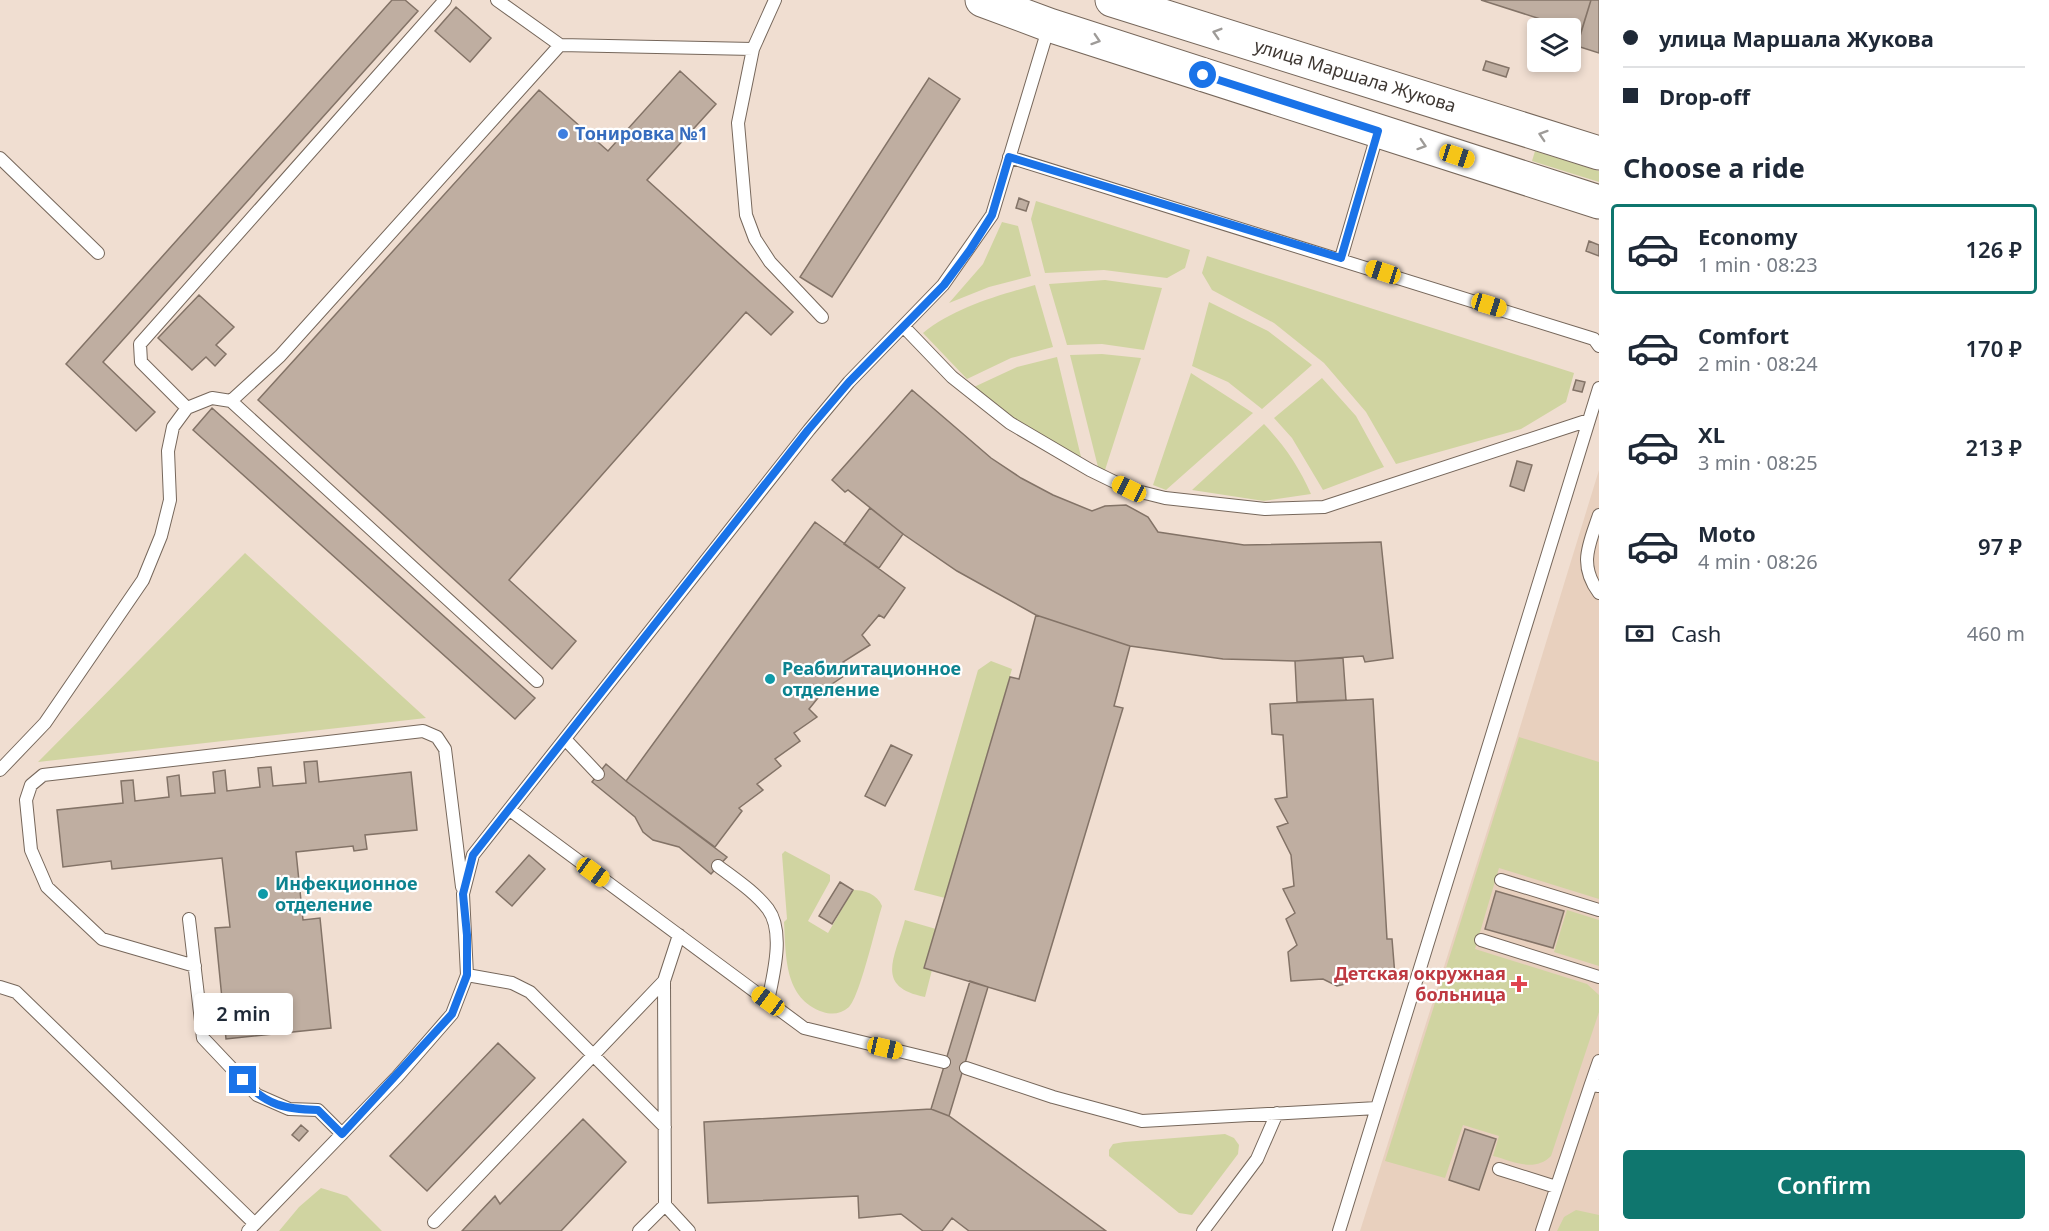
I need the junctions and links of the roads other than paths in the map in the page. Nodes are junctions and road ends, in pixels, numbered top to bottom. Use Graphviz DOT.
graph roads {
  1 [pos="445,0"];
  2 [pos="497,0"];
  3 [pos="775,0"];
  4 [pos="982,0"];
  5 [pos="1122,2"];
  6 [pos="1049,25"];
  7 [pos="560,45"];
  8 [pos="753,49"];
  9 [pos="1378,131"];
  10 [pos="1599,153"];
  11 [pos="1009,157"];
  12 [pos="0,158"];
  13 [pos="1599,202"];
  14 [pos="98,253"];
  15 [pos="1341,258"];
  16 [pos="822,318"];
  17 [pos="904,327"];
  18 [pos="1599,346"];
  19 [pos="1599,388"];
  20 [pos="231,401"];
  21 [pos="187,408"];
  22 [pos="1589,420"];
  23 [pos="1599,515"];
  24 [pos="1599,592"];
  25 [pos="537,681"];
  26 [pos="565,739"];
  27 [pos="0,770"];
  28 [pos="598,774"];
  29 [pos="510,810"];
  30 [pos="718,866"];
  31 [pos="1501,880"];
  32 [pos="463,894"];
  33 [pos="1599,910"];
  34 [pos="189,919"];
  35 [pos="679,935"];
  36 [pos="1481,940"];
  37 [pos="195,966"];
  38 [pos="467,975"];
  39 [pos="1599,977"];
  40 [pos="664,981"];
  41 [pos="0,987"];
  42 [pos="768,1001"];
  43 [pos="595,1057"];
  44 [pos="1599,1060"];
  45 [pos="944,1062"];
  46 [pos="966,1068"];
  47 [pos="1595,1085"];
  48 [pos="1377,1108"];
  49 [pos="1277,1113"];
  50 [pos="665,1127"];
  51 [pos="342,1134"];
  52 [pos="1499,1169"];
  53 [pos="1556,1187"];
  54 [pos="665,1204"];
  55 [pos="434,1222"];
  56 [pos="251,1228"];
  57 [pos="639,1231"];
  58 [pos="689,1231"];
  59 [pos="1203,1231"];
  60 [pos="1339,1231"];
  61 [pos="1542,1231"];
  1 -- 21 [label="lane"];
  2 -- 7 [label="lane"];
  3 -- 8 [label="lane"];
  4 -- 6 [label="main road"];
  10 -- 5 [label="main road, улица Маршала Жукова, one-way"];
  6 -- 9 [label="main road, one-way"];
  6 -- 11 [label="lane"];
  7 -- 8 [label="lane"];
  7 -- 20 [label="lane"];
  8 -- 16 [label="lane"];
  9 -- 13 [label="main road, one-way"];
  9 -- 15 [label="lane"];
  11 -- 15 [label="lane"];
  11 -- 17 [label="lane"];
  12 -- 14 [label="lane"];
  15 -- 18 [label="lane"];
  17 -- 22 [label="lane"];
  17 -- 26 [label="lane"];
  19 -- 22 [label="lane"];
  20 -- 21 [label="lane"];
  20 -- 25 [label="lane"];
  21 -- 27 [label="lane"];
  22 -- 48 [label="lane"];
  23 -- 24 [label="lane"];
  26 -- 28 [label="lane"];
  26 -- 29 [label="lane"];
  29 -- 32 [label="lane"];
  29 -- 35 [label="lane"];
  30 -- 42 [label="lane"];
  31 -- 33 [label="lane"];
  32 -- 37 [label="lane"];
  32 -- 38 [label="lane"];
  34 -- 37 [label="lane"];
  35 -- 40 [label="lane"];
  35 -- 42 [label="lane"];
  36 -- 39 [label="lane"];
  37 -- 51 [label="lane"];
  38 -- 43 [label="lane"];
  38 -- 51 [label="lane"];
  40 -- 43 [label="lane"];
  40 -- 50 [label="lane"];
  41 -- 56 [label="lane"];
  42 -- 45 [label="lane"];
  43 -- 50 [label="lane"];
  43 -- 55 [label="lane"];
  44 -- 47 [label="lane"];
  46 -- 49 [label="lane"];
  47 -- 53 [label="lane"];
  48 -- 49 [label="lane"];
  48 -- 60 [label="lane"];
  49 -- 59 [label="lane"];
  50 -- 54 [label="lane"];
  51 -- 56 [label="lane"];
  52 -- 53 [label="lane"];
  53 -- 61 [label="lane"];
  54 -- 57 [label="lane"];
  54 -- 58 [label="lane"];
}
